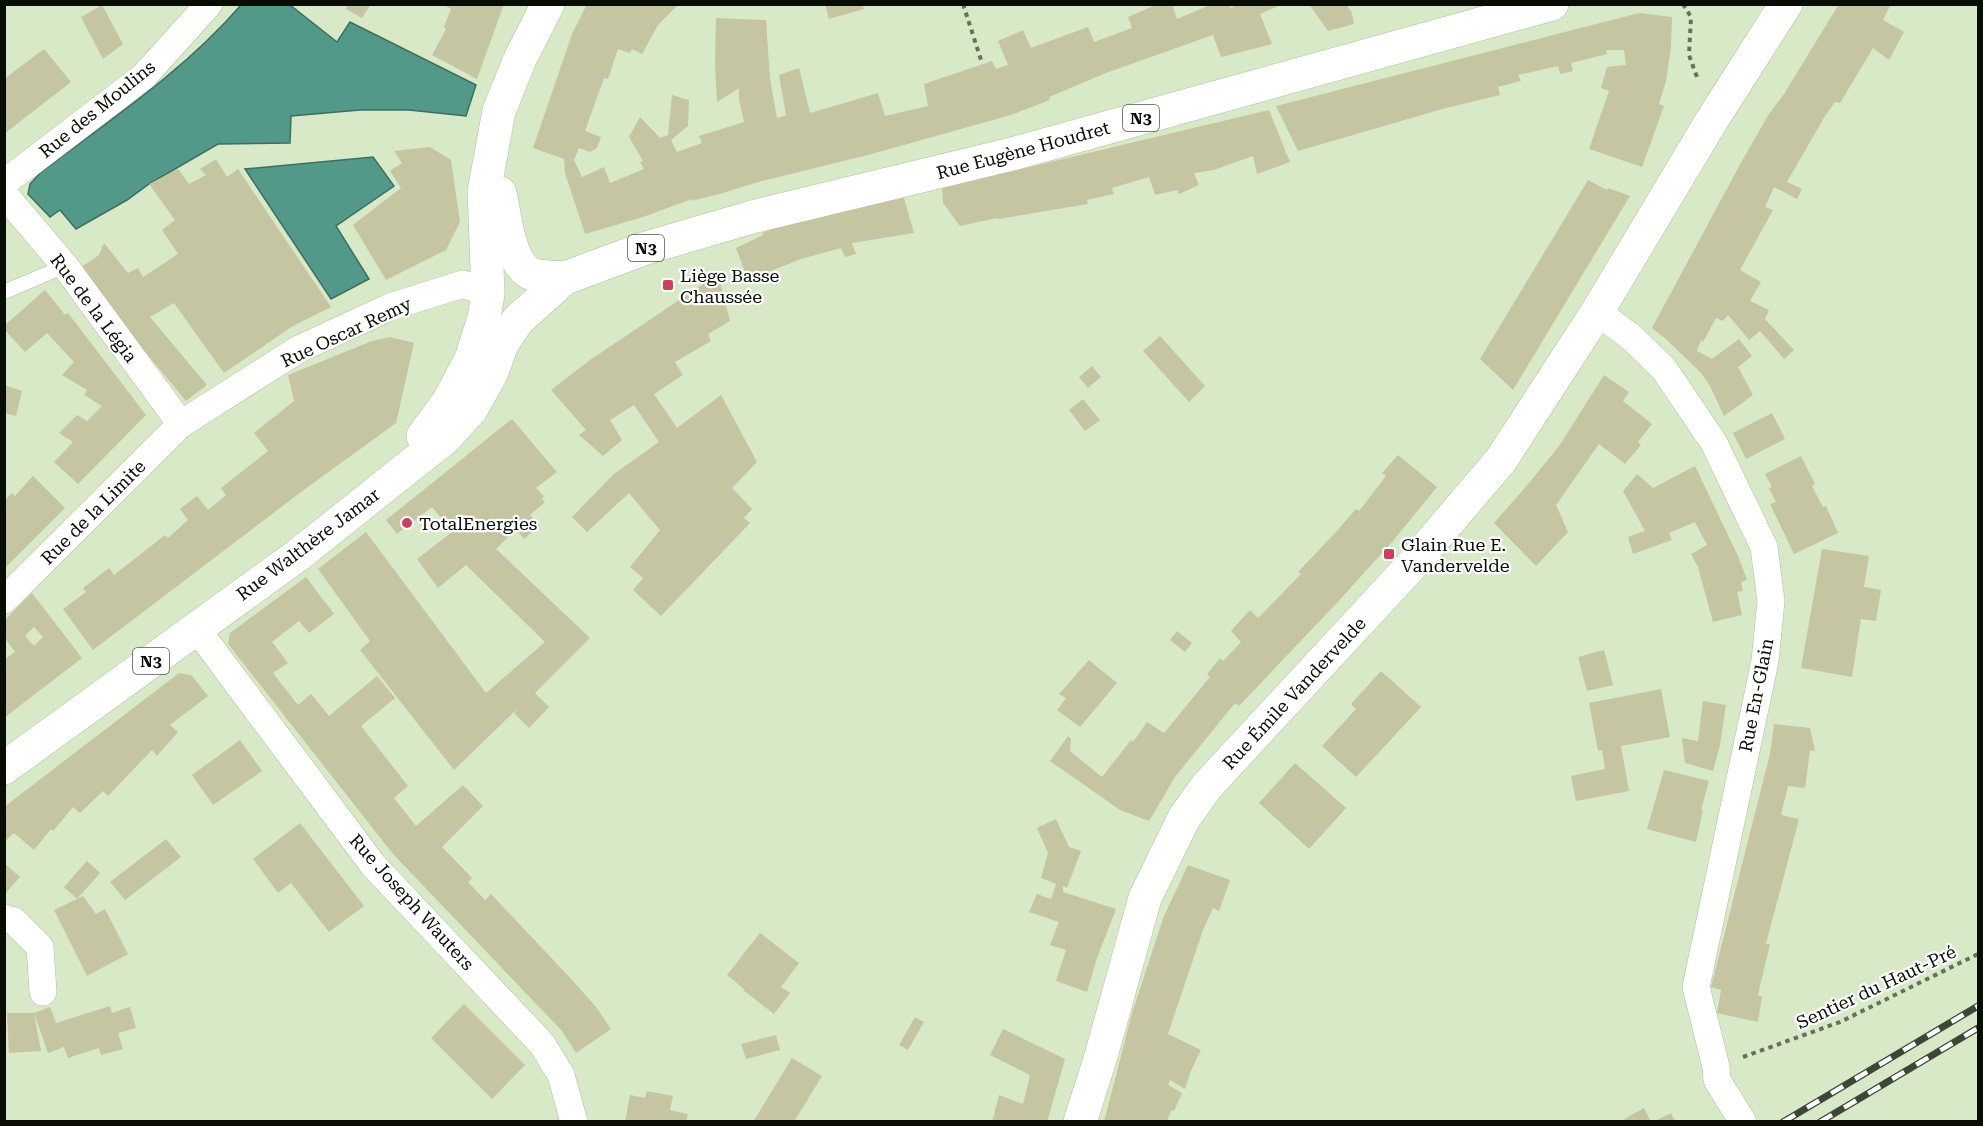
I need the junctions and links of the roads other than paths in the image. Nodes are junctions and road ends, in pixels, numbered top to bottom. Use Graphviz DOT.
graph roads {
  1 [pos="209,4"];
  2 [pos="548,4"];
  3 [pos="1552,4"];
  4 [pos="1786,4"];
  5 [pos="492,150"];
  6 [pos="4,183"];
  7 [pos="4,194"];
  8 [pos="65,266"];
  9 [pos="565,278"];
  10 [pos="4,292"];
  11 [pos="488,294"];
  12 [pos="1597,312"];
  13 [pos="181,424"];
  14 [pos="396,475"];
  15 [pos="4,600"];
  16 [pos="196,628"];
  17 [pos="4,768"];
  18 [pos="4,918"];
  19 [pos="43,992"];
  20 [pos="574,1122"];
  21 [pos="1080,1122"];
  22 [pos="1743,1122"];
  1 -- 6 [label="street, Rue des Moulins"];
  2 -- 5 [label="main road"];
  3 -- 9 [label="main road, Rue Eugène Houdret / N3"];
  4 -- 12 [label="main road, Rue Émile Vandervelde"];
  5 -- 9 [label="main road"];
  5 -- 11 [label="main road"];
  7 -- 8 [label="street, Rue de la Légia"];
  8 -- 10 [label="lane"];
  8 -- 13 [label="street, Rue de la Légia"];
  9 -- 14 [label="main road, Rue Walthère Jamar / N3"];
  11 -- 13 [label="street, Rue Oscar Remy"];
  11 -- 14 [label="main road"];
  12 -- 21 [label="main road, Rue Émile Vandervelde"];
  12 -- 22 [label="street, Rue En-Glain"];
  13 -- 15 [label="street, Rue de la Limite"];
  14 -- 16 [label="main road, Rue Walthère Jamar / N3"];
  16 -- 17 [label="main road, Rue Walthère Jamar / N3"];
  16 -- 20 [label="street, Rue Joseph Wauters"];
  18 -- 19 [label="street"];
}
